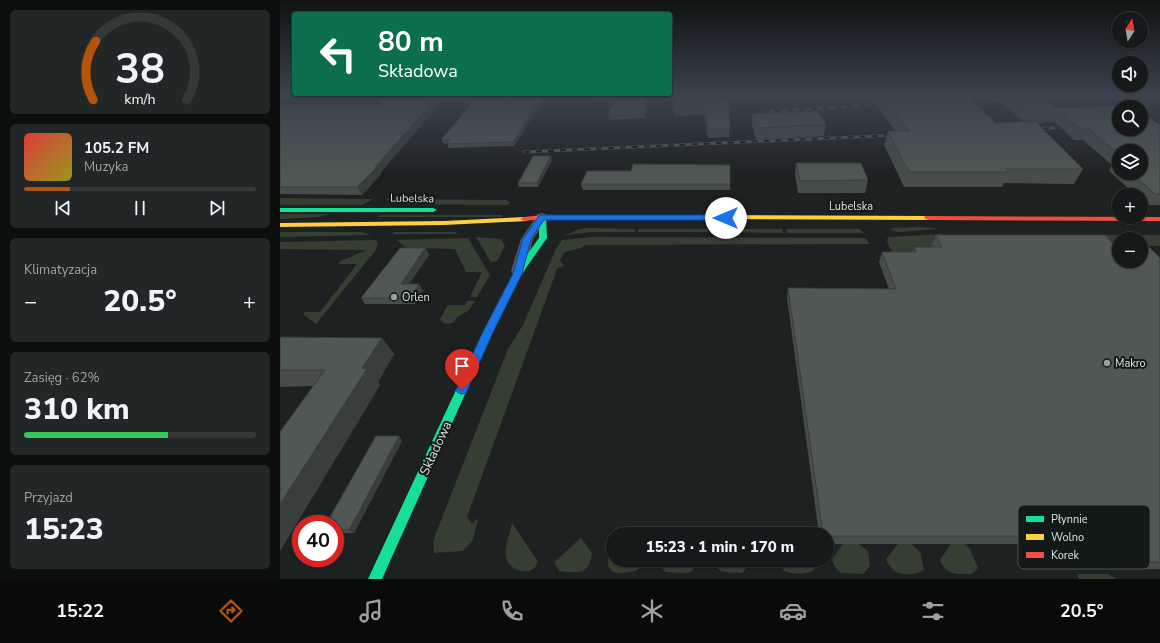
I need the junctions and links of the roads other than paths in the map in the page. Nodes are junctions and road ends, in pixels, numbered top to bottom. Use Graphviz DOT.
graph roads {
  1 [pos="280,210"];
  2 [pos="445,211"];
  3 [pos="485,211"];
  4 [pos="542,217"];
  5 [pos="1160,218"];
  6 [pos="280,224"];
  7 [pos="517,274"];
  8 [pos="375,579"];
  1 -- 2 [label="street, Lubelska"];
  3 -- 4 [label="street, Lubelska"];
  4 -- 5 [label="street, Lubelska"];
  4 -- 6 [label="street, Lubelska"];
  4 -- 7 [label="street, Składowa"];
  7 -- 8 [label="street, Składowa"];
}
